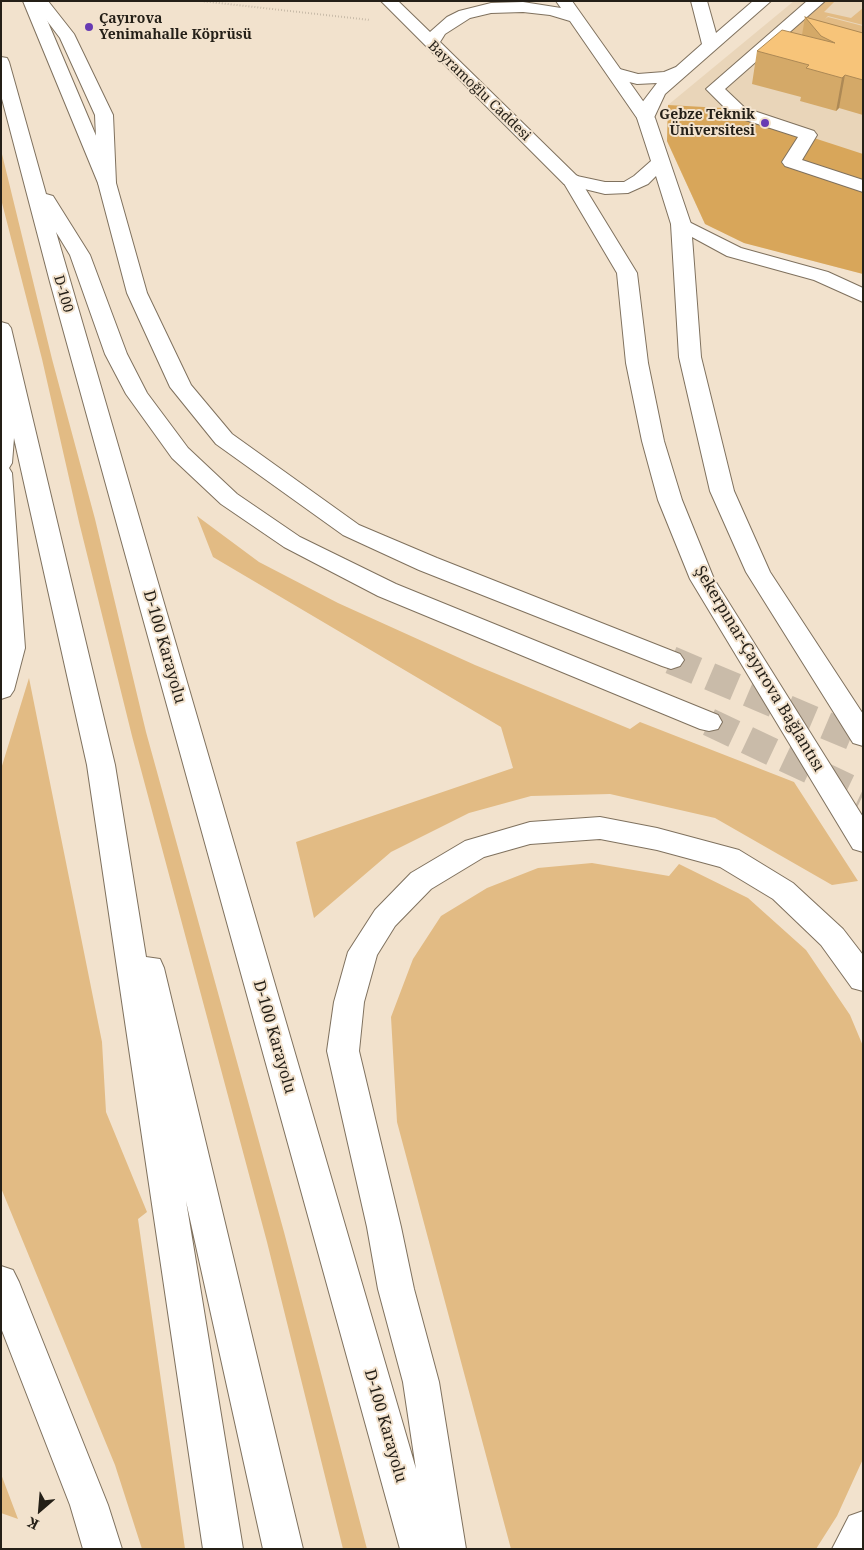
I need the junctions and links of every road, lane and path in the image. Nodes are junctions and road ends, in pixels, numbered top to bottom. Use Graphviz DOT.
graph roads {
  1 [pos="31,1"];
  2 [pos="40,1"];
  3 [pos="201,1"];
  4 [pos="389,1"];
  5 [pos="564,1"];
  6 [pos="698,1"];
  7 [pos="763,1"];
  8 [pos="817,1"];
  9 [pos="577,18"];
  10 [pos="411,24"];
  11 [pos="431,44"];
  12 [pos="711,46"];
  13 [pos="1,62"];
  14 [pos="685,69"];
  15 [pos="616,74"];
  16 [pos="646,118"];
  17 [pos="659,164"];
  18 [pos="570,180"];
  19 [pos="33,182"];
  20 [pos="107,183"];
  21 [pos="863,186"];
  22 [pos="681,224"];
  23 [pos="863,296"];
  24 [pos="1,328"];
  25 [pos="7,361"];
  26 [pos="1,463"];
  27 [pos="1,473"];
  28 [pos="129,525"];
  29 [pos="671,660"];
  30 [pos="1,690"];
  31 [pos="709,722"];
  32 [pos="863,736"];
  33 [pos="101,765"];
  34 [pos="863,841"];
  35 [pos="863,979"];
  36 [pos="1,1282"];
  37 [pos="863,1530"];
  38 [pos="103,1549"];
  39 [pos="222,1549"];
  40 [pos="283,1549"];
  41 [pos="420,1549"];
  42 [pos="446,1549"];
  43 [pos="851,1549"];
  1 -- 20 [label="main road"];
  2 -- 20 [label="main road"];
  3 -- 10 [label="path"];
  4 -- 10 [label="main road, Bayramoğlu Caddesi"];
  5 -- 9 [label="main road"];
  6 -- 12 [label="main road"];
  7 -- 12 [label="main road"];
  8 -- 21 [label="main road"];
  9 -- 11 [label="main road"];
  9 -- 15 [label="main road"];
  10 -- 11 [label="main road, Bayramoğlu Caddesi"];
  11 -- 18 [label="main road, Bayramoğlu Caddesi"];
  12 -- 14 [label="main road"];
  13 -- 19 [label="main road, D-100 / D-100"];
  14 -- 15 [label="main road"];
  14 -- 16 [label="main road"];
  15 -- 16 [label="main road"];
  16 -- 17 [label="main road"];
  17 -- 18 [label="main road"];
  17 -- 22 [label="main road"];
  18 -- 34 [label="main road, Şekerpınar-Çayırova Bağlantısı"];
  19 -- 28 [label="main road, D-100 / D-100"];
  19 -- 31 [label="main road"];
  20 -- 29 [label="main road"];
  22 -- 23 [label="main road"];
  22 -- 32 [label="main road"];
  24 -- 25 [label="main road"];
  25 -- 26 [label="main road"];
  25 -- 33 [label="main road"];
  27 -- 30 [label="main road"];
  28 -- 41 [label="main road, D-100 Karayolu / D-100"];
  33 -- 39 [label="main road"];
  33 -- 40 [label="main road"];
  35 -- 42 [label="main road"];
  36 -- 38 [label="main road"];
  37 -- 43 [label="main road"];
}
